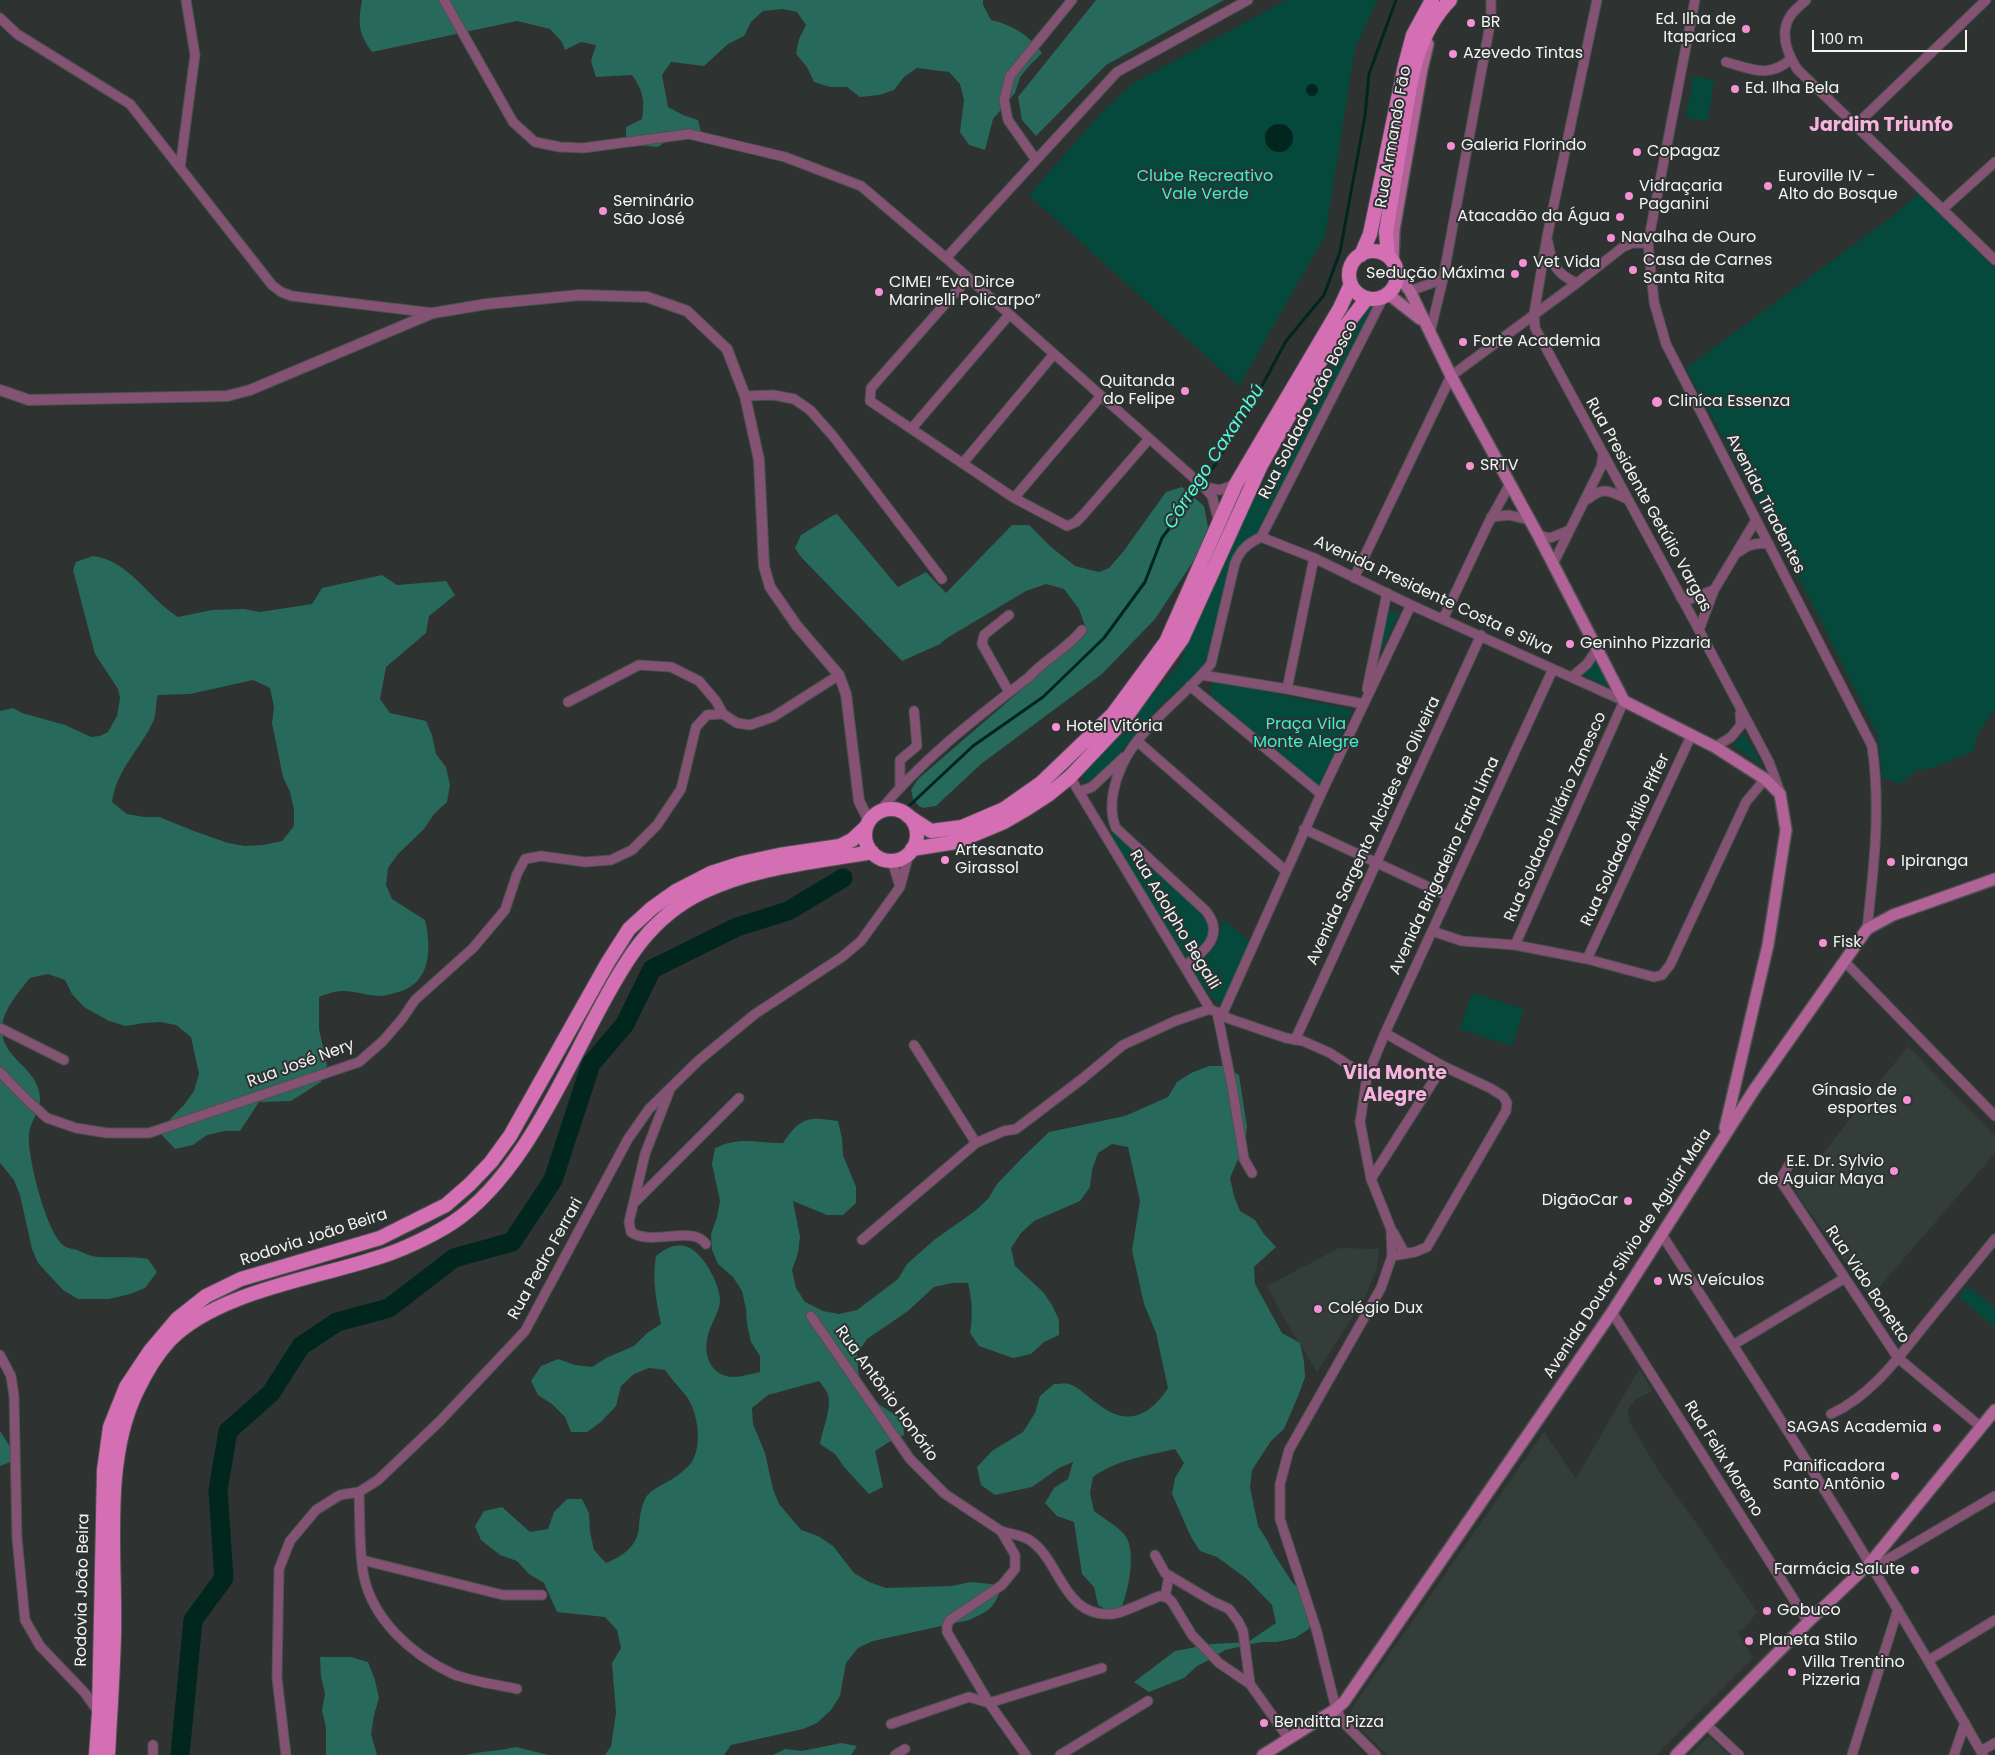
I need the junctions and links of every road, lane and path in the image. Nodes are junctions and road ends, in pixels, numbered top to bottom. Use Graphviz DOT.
graph roads {
  1 [pos="186,0"];
  2 [pos="444,0"];
  3 [pos="1072,0"];
  4 [pos="1248,0"];
  5 [pos="1431,0"];
  6 [pos="1450,0"];
  7 [pos="1491,0"];
  8 [pos="1695,0"];
  9 [pos="1806,0"];
  10 [pos="1986,0"];
  11 [pos="1597,1"];
  12 [pos="0,18"];
  13 [pos="1791,59"];
  14 [pos="1726,62"];
  15 [pos="1856,125"];
  16 [pos="1036,160"];
  17 [pos="1995,162"];
  18 [pos="180,168"];
  19 [pos="1943,209"];
  20 [pos="1547,237"];
  21 [pos="1648,244"];
  22 [pos="1361,254"];
  23 [pos="946,258"];
  24 [pos="1995,260"];
  25 [pos="1393,264"];
  26 [pos="968,278"];
  27 [pos="1443,279"];
  28 [pos="1577,283"];
  29 [pos="1351,284"];
  30 [pos="1410,291"];
  31 [pos="1386,295"];
  32 [pos="1367,298"];
  33 [pos="432,313"];
  34 [pos="1534,314"];
  35 [pos="1009,315"];
  36 [pos="1427,329"];
  37 [pos="1054,354"];
  38 [pos="1450,376"];
  39 [pos="0,390"];
  40 [pos="745,396"];
  41 [pos="1101,396"];
  42 [pos="912,428"];
  43 [pos="1149,439"];
  44 [pos="1603,455"];
  45 [pos="963,463"];
  46 [pos="1236,484"];
  47 [pos="1510,484"];
  48 [pos="1203,487"];
  49 [pos="1014,498"];
  50 [pos="1627,499"];
  51 [pos="1585,501"];
  52 [pos="1491,517"];
  53 [pos="1529,520"];
  54 [pos="1756,520"];
  55 [pos="1219,523"];
  56 [pos="1571,530"];
  57 [pos="1538,535"];
  58 [pos="1261,537"];
  59 [pos="1769,544"];
  60 [pos="1733,557"];
  61 [pos="1314,558"];
  62 [pos="1553,564"];
  63 [pos="1354,578"];
  64 [pos="942,579"];
  65 [pos="1714,590"];
  66 [pos="1387,593"];
  67 [pos="1681,598"];
  68 [pos="1411,605"];
  69 [pos="1009,615"];
  70 [pos="1443,619"];
  71 [pos="1082,630"];
  72 [pos="1700,630"];
  73 [pos="1481,636"];
  74 [pos="1597,649"];
  75 [pos="1553,669"];
  76 [pos="839,675"];
  77 [pos="1202,675"];
  78 [pos="1572,677"];
  79 [pos="1190,686"];
  80 [pos="1287,689"];
  81 [pos="1008,692"];
  82 [pos="1624,701"];
  83 [pos="568,702"];
  84 [pos="1364,704"];
  85 [pos="1739,709"];
  86 [pos="914,711"];
  87 [pos="723,714"];
  88 [pos="1692,734"];
  89 [pos="1137,742"];
  90 [pos="1715,747"];
  91 [pos="1126,755"];
  92 [pos="1070,777"];
  93 [pos="1765,779"];
  94 [pos="900,786"];
  95 [pos="1079,792"];
  96 [pos="1320,794"];
  97 [pos="1780,794"];
  98 [pos="908,816"];
  99 [pos="1112,819"];
  100 [pos="871,820"];
  101 [pos="1101,828"];
  102 [pos="1304,829"];
  103 [pos="872,852"];
  104 [pos="911,852"];
  105 [pos="892,861"];
  106 [pos="1376,862"];
  107 [pos="1286,871"];
  108 [pos="1995,879"];
  109 [pos="900,887"];
  110 [pos="1448,896"];
  111 [pos="1867,928"];
  112 [pos="1432,930"];
  113 [pos="1515,945"];
  114 [pos="1587,959"];
  115 [pos="1844,961"];
  116 [pos="1184,966"];
  117 [pos="1216,1012"];
  118 [pos="0,1028"];
  119 [pos="1385,1033"];
  120 [pos="1295,1040"];
  121 [pos="914,1045"];
  122 [pos="64,1060"];
  123 [pos="1443,1066"];
  124 [pos="0,1072"];
  125 [pos="1367,1077"];
  126 [pos="1737,1080"];
  127 [pos="671,1087"];
  128 [pos="1754,1090"];
  129 [pos="740,1098"];
  130 [pos="1995,1116"];
  131 [pos="1722,1138"];
  132 [pos="976,1143"];
  133 [pos="1790,1163"];
  134 [pos="1252,1173"];
  135 [pos="1371,1179"];
  136 [pos="635,1202"];
  137 [pos="1391,1229"];
  138 [pos="1662,1235"];
  139 [pos="1995,1239"];
  140 [pos="862,1240"];
  141 [pos="706,1244"];
  142 [pos="1404,1254"];
  143 [pos="1392,1256"];
  144 [pos="1845,1278"];
  145 [pos="1612,1312"];
  146 [pos="811,1316"];
  147 [pos="1733,1345"];
  148 [pos="0,1355"];
  149 [pos="1898,1358"];
  150 [pos="1995,1410"];
  151 [pos="1831,1414"];
  152 [pos="1981,1427"];
  153 [pos="359,1492"];
  154 [pos="1995,1496"];
  155 [pos="1001,1531"];
  156 [pos="1155,1555"];
  157 [pos="362,1560"];
  158 [pos="1871,1566"];
  159 [pos="1169,1576"];
  160 [pos="542,1595"];
  161 [pos="1164,1597"];
  162 [pos="1898,1609"];
  163 [pos="1995,1620"];
  164 [pos="1808,1622"];
  165 [pos="1929,1660"];
  166 [pos="1102,1668"];
  167 [pos="1250,1684"];
  168 [pos="516,1690"];
  169 [pos="1148,1701"];
  170 [pos="990,1703"];
  171 [pos="1336,1709"];
  172 [pos="99,1713"];
  173 [pos="1965,1723"];
  174 [pos="891,1724"];
  175 [pos="1707,1725"];
  176 [pos="1289,1739"];
  177 [pos="1995,1743"];
  178 [pos="153,1745"];
  179 [pos="905,1749"];
  180 [pos="1982,1753"];
  181 [pos="96,1755"];
  182 [pos="108,1755"];
  183 [pos="153,1755"];
  184 [pos="286,1755"];
  185 [pos="895,1755"];
  186 [pos="1026,1755"];
  187 [pos="1060,1755"];
  188 [pos="1263,1755"];
  189 [pos="1376,1755"];
  190 [pos="1676,1755"];
  191 [pos="1739,1755"];
  192 [pos="1852,1755"];
  193 [pos="1954,1755"];
  1 -- 18 [label="street"];
  2 -- 23 [label="street"];
  3 -- 16 [label="street"];
  4 -- 16 [label="street"];
  5 -- 22 [label="main road"];
  6 -- 25 [label="main road"];
  7 -- 27 [label="street"];
  8 -- 21 [label="street, Avenida Tiradentes"];
  9 -- 13 [label="street"];
  10 -- 15 [label="street"];
  11 -- 20 [label="street"];
  12 -- 18 [label="street"];
  13 -- 14 [label="street"];
  13 -- 15 [label="street"];
  15 -- 19 [label="street"];
  16 -- 23 [label="street"];
  17 -- 19 [label="street"];
  18 -- 33 [label="street"];
  19 -- 24 [label="street"];
  20 -- 28 [label="street"];
  20 -- 34 [label="street"];
  21 -- 28 [label="street"];
  21 -- 54 [label="street, Avenida Tiradentes"];
  22 -- 25 [label="main road"];
  22 -- 29 [label="main road"];
  23 -- 26 [label="street"];
  25 -- 30 [label="main road"];
  25 -- 31 [label="main road"];
  26 -- 35 [label="street"];
  26 -- 42 [label="street"];
  27 -- 30 [label="street"];
  27 -- 36 [label="street"];
  28 -- 34 [label="street"];
  29 -- 32 [label="main road"];
  29 -- 46 [label="main road"];
  30 -- 36 [label="main road"];
  31 -- 32 [label="main road"];
  31 -- 36 [label="main road"];
  31 -- 58 [label="street, Rua Soldado João Bosco"];
  32 -- 92 [label="main road"];
  33 -- 39 [label="street"];
  33 -- 40 [label="street"];
  34 -- 38 [label="street"];
  34 -- 44 [label="street, Rua Presidente Getúlio Vargas"];
  35 -- 37 [label="street"];
  35 -- 42 [label="street"];
  36 -- 38 [label="main road"];
  37 -- 41 [label="street"];
  37 -- 45 [label="street"];
  38 -- 47 [label="main road"];
  38 -- 63 [label="street"];
  40 -- 64 [label="street"];
  40 -- 76 [label="street"];
  41 -- 43 [label="street"];
  41 -- 49 [label="street"];
  42 -- 45 [label="street"];
  43 -- 48 [label="street"];
  43 -- 49 [label="street"];
  44 -- 50 [label="street, Rua Presidente Getúlio Vargas"];
  44 -- 51 [label="street"];
  45 -- 49 [label="street"];
  46 -- 48 [label="street"];
  46 -- 55 [label="main road"];
  47 -- 52 [label="street"];
  47 -- 53 [label="main road"];
  48 -- 55 [label="street"];
  50 -- 51 [label="street"];
  50 -- 67 [label="street, Rua Presidente Getúlio Vargas"];
  51 -- 56 [label="street"];
  52 -- 53 [label="street"];
  52 -- 70 [label="street"];
  53 -- 57 [label="main road"];
  54 -- 59 [label="street, Avenida Tiradentes"];
  54 -- 60 [label="street"];
  55 -- 98 [label="main road"];
  56 -- 57 [label="street"];
  56 -- 62 [label="street"];
  57 -- 62 [label="main road"];
  58 -- 61 [label="street, Avenida Presidente Costa e Silva"];
  58 -- 77 [label="street"];
  59 -- 60 [label="street"];
  59 -- 111 [label="street, Avenida Tiradentes"];
  60 -- 65 [label="street"];
  61 -- 63 [label="street, Avenida Presidente Costa e Silva"];
  61 -- 80 [label="street"];
  62 -- 74 [label="main road"];
  63 -- 66 [label="street, Avenida Presidente Costa e Silva"];
  65 -- 67 [label="street"];
  65 -- 72 [label="street"];
  66 -- 68 [label="street, Avenida Presidente Costa e Silva"];
  66 -- 84 [label="street"];
  67 -- 72 [label="street, Rua Presidente Getúlio Vargas"];
  68 -- 70 [label="street, Avenida Presidente Costa e Silva"];
  68 -- 84 [label="street"];
  69 -- 81 [label="street"];
  70 -- 73 [label="street, Avenida Presidente Costa e Silva"];
  71 -- 81 [label="street"];
  72 -- 85 [label="street, Rua Presidente Getúlio Vargas"];
  73 -- 75 [label="street, Avenida Presidente Costa e Silva"];
  73 -- 106 [label="street, Avenida Sargento Alcides de Oliveira"];
  74 -- 78 [label="street"];
  74 -- 82 [label="main road"];
  75 -- 78 [label="street, Avenida Presidente Costa e Silva"];
  75 -- 110 [label="street, Avenida Brigadeiro Faria Lima"];
  76 -- 87 [label="street"];
  76 -- 100 [label="street"];
  77 -- 79 [label="street"];
  77 -- 80 [label="street"];
  78 -- 82 [label="street, Avenida Presidente Costa e Silva"];
  79 -- 89 [label="street"];
  79 -- 96 [label="street"];
  80 -- 84 [label="street"];
  81 -- 94 [label="street"];
  82 -- 88 [label="main road, Avenida Presidente Costa e Silva"];
  82 -- 113 [label="street, Rua Soldado Hilário Zanesco"];
  83 -- 87 [label="street"];
  84 -- 96 [label="street"];
  85 -- 90 [label="street"];
  85 -- 97 [label="street, Rua Presidente Getúlio Vargas"];
  86 -- 94 [label="street"];
  87 -- 124 [label="street, Rua José Nery"];
  88 -- 90 [label="main road, Avenida Presidente Costa e Silva"];
  88 -- 114 [label="street, Rua Soldado Atílio Piffer"];
  89 -- 91 [label="street"];
  89 -- 107 [label="street"];
  90 -- 93 [label="main road, Avenida Presidente Costa e Silva"];
  91 -- 95 [label="street"];
  91 -- 99 [label="street"];
  92 -- 95 [label="street, Rua Adolpho Begalli"];
  92 -- 104 [label="main road"];
  93 -- 97 [label="main road, Avenida Presidente Costa e Silva"];
  93 -- 114 [label="street"];
  94 -- 100 [label="street"];
  95 -- 101 [label="street, Rua Adolpho Begalli"];
  96 -- 102 [label="street"];
  97 -- 126 [label="main road"];
  98 -- 100 [label="main road"];
  98 -- 104 [label="main road"];
  99 -- 101 [label="street"];
  99 -- 116 [label="street"];
  100 -- 103 [label="main road"];
  100 -- 172 [label="main road, Rodovia João Beira"];
  101 -- 116 [label="street, Rua Adolpho Begalli"];
  102 -- 106 [label="street"];
  102 -- 107 [label="street"];
  103 -- 105 [label="main road"];
  103 -- 182 [label="main road, Rodovia João Beira"];
  104 -- 105 [label="main road"];
  104 -- 109 [label="street, Rua Pedro Ferrari"];
  105 -- 109 [label="street"];
  106 -- 110 [label="street"];
  106 -- 120 [label="street, Avenida Sargento Alcides de Oliveira"];
  107 -- 117 [label="street"];
  108 -- 111 [label="main road, Avenida Doutor Silvio de Aguiar Maia"];
  109 -- 127 [label="street, Rua Pedro Ferrari"];
  110 -- 112 [label="street, Avenida Brigadeiro Faria Lima"];
  111 -- 115 [label="main road, Avenida Doutor Silvio de Aguiar Maia"];
  112 -- 113 [label="street"];
  112 -- 119 [label="street, Avenida Brigadeiro Faria Lima"];
  113 -- 114 [label="street"];
  115 -- 128 [label="main road, Avenida Doutor Silvio de Aguiar Maia"];
  115 -- 130 [label="street"];
  116 -- 117 [label="street, Rua Adolpho Begalli"];
  117 -- 120 [label="street"];
  117 -- 132 [label="street"];
  117 -- 134 [label="street, Rua Adolpho Begalli"];
  118 -- 122 [label="street"];
  119 -- 123 [label="street"];
  119 -- 125 [label="street, Avenida Brigadeiro Faria Lima"];
  120 -- 125 [label="street"];
  121 -- 132 [label="street"];
  123 -- 135 [label="street"];
  123 -- 142 [label="street"];
  125 -- 135 [label="street, Avenida Brigadeiro Faria Lima"];
  126 -- 128 [label="main road"];
  126 -- 131 [label="main road"];
  127 -- 136 [label="street"];
  127 -- 153 [label="street, Rua Pedro Ferrari"];
  128 -- 131 [label="main road, Avenida Doutor Silvio de Aguiar Maia"];
  129 -- 136 [label="street"];
  131 -- 138 [label="main road, Avenida Doutor Silvio de Aguiar Maia"];
  132 -- 140 [label="street"];
  133 -- 144 [label="street, Rua Vido Bonetto"];
  135 -- 137 [label="street, Avenida Brigadeiro Faria Lima"];
  136 -- 141 [label="street"];
  137 -- 142 [label="street"];
  137 -- 143 [label="street"];
  138 -- 145 [label="main road, Avenida Doutor Silvio de Aguiar Maia"];
  138 -- 147 [label="street"];
  139 -- 149 [label="street"];
  142 -- 143 [label="street"];
  143 -- 171 [label="street"];
  144 -- 147 [label="street"];
  144 -- 149 [label="street, Rua Vido Bonetto"];
  145 -- 164 [label="street, Rua Felix Moreno"];
  145 -- 171 [label="main road, Avenida Doutor Silvio de Aguiar Maia"];
  146 -- 155 [label="street, Rua Antônio Honório"];
  147 -- 158 [label="street"];
  148 -- 172 [label="street"];
  149 -- 151 [label="street"];
  149 -- 152 [label="street, Rua Vido Bonetto"];
  150 -- 152 [label="main road"];
  152 -- 158 [label="main road"];
  153 -- 157 [label="street"];
  153 -- 184 [label="street, Rua Pedro Ferrari"];
  154 -- 158 [label="street"];
  155 -- 161 [label="street"];
  155 -- 170 [label="street, Rua Antônio Honório"];
  156 -- 159 [label="street"];
  157 -- 160 [label="street"];
  157 -- 168 [label="street"];
  158 -- 162 [label="street"];
  158 -- 164 [label="main road"];
  159 -- 161 [label="street"];
  159 -- 167 [label="street"];
  161 -- 167 [label="street"];
  162 -- 165 [label="street"];
  162 -- 192 [label="street"];
  163 -- 165 [label="street"];
  164 -- 175 [label="main road"];
  165 -- 173 [label="street"];
  166 -- 170 [label="street"];
  167 -- 176 [label="street"];
  169 -- 187 [label="street"];
  170 -- 174 [label="street"];
  170 -- 186 [label="street, Rua Antônio Honório"];
  171 -- 176 [label="main road, Avenida Doutor Silvio de Aguiar Maia"];
  171 -- 189 [label="street"];
  172 -- 181 [label="main road, Rodovia João Beira"];
  173 -- 180 [label="street"];
  173 -- 193 [label="street"];
  175 -- 190 [label="main road"];
  175 -- 191 [label="street"];
  176 -- 188 [label="main road, Avenida Doutor Silvio de Aguiar Maia"];
  177 -- 180 [label="street"];
  178 -- 183 [label="street"];
  179 -- 185 [label="street"];
}
